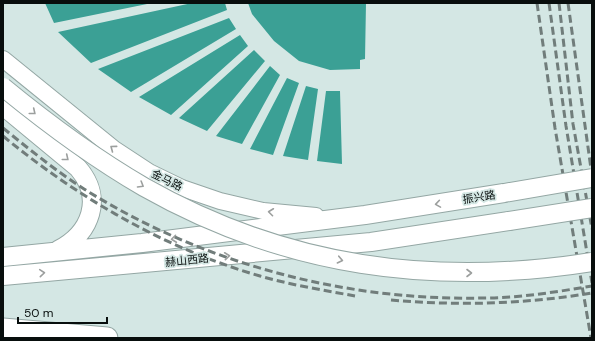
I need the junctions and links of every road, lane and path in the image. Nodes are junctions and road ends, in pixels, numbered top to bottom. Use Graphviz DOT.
graph roads {
  1 [pos="3,59"];
  2 [pos="3,87"];
  3 [pos="3,106"];
  4 [pos="592,178"];
  5 [pos="592,208"];
  6 [pos="365,215"];
  7 [pos="54,251"];
  8 [pos="3,257"];
  9 [pos="592,262"];
  10 [pos="3,276"];
  11 [pos="3,329"];
  12 [pos="107,338"];
  6 -- 1 [label="main road, 金马路, one-way"];
  2 -- 9 [label="main road, one-way, bridge"];
  3 -- 7 [label="main road, one-way"];
  4 -- 6 [label="main road, 振兴路, one-way, bridge"];
  10 -- 5 [label="main road, 赫山西路, one-way, bridge"];
  6 -- 7 [label="main road, 赫山西路, one-way"];
  7 -- 8 [label="main road, 赫山西路"];
  11 -- 12 [label="highway"];
}
